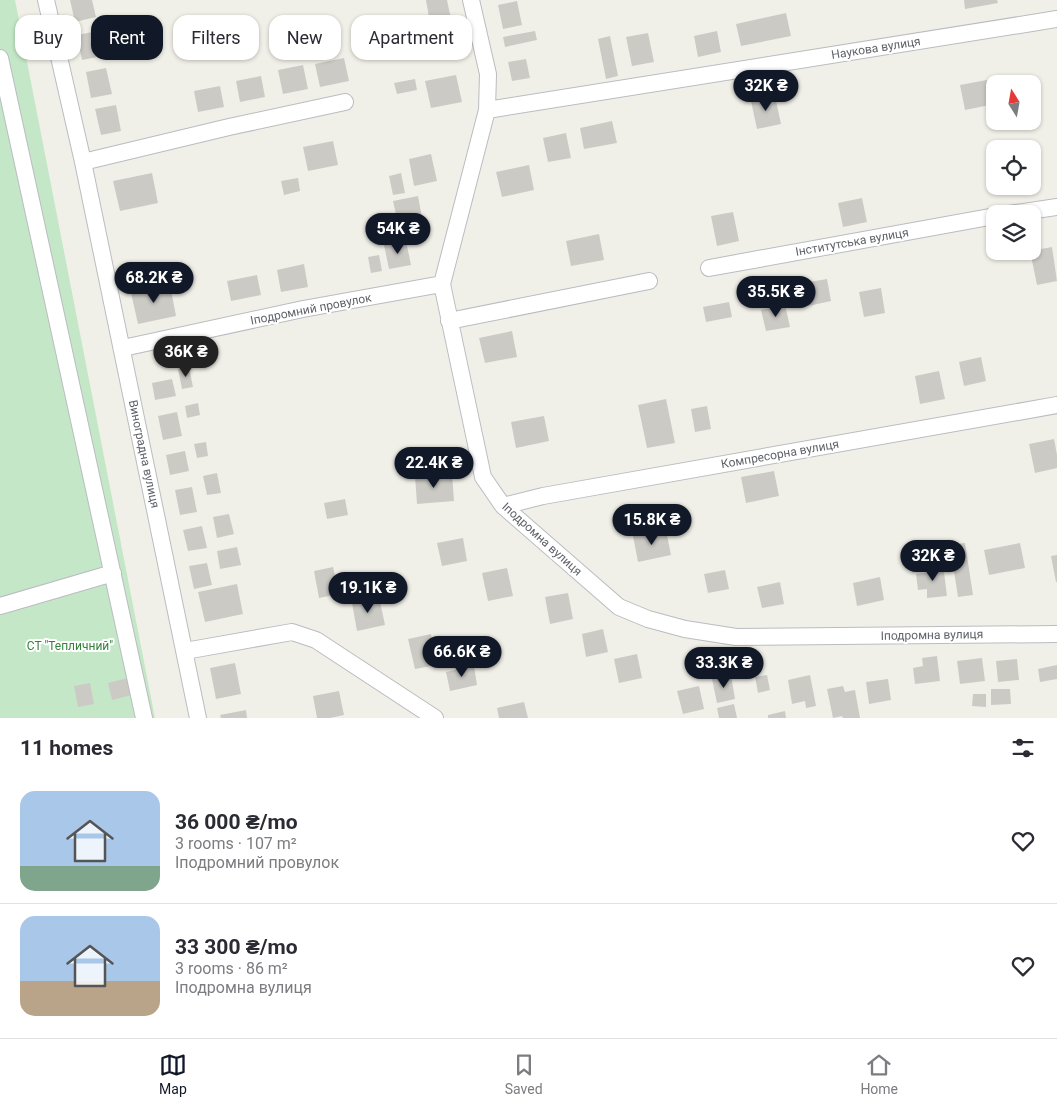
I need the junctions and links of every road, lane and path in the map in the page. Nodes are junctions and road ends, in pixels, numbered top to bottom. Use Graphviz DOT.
graph roads {
  1 [pos="46,0"];
  2 [pos="472,0"];
  3 [pos="1057,19"];
  4 [pos="0,58"];
  5 [pos="345,102"];
  6 [pos="487,110"];
  7 [pos="83,162"];
  8 [pos="1057,207"];
  9 [pos="1041,209"];
  10 [pos="986,218"];
  11 [pos="710,268"];
  12 [pos="649,281"];
  13 [pos="442,284"];
  14 [pos="450,322"];
  15 [pos="122,348"];
  16 [pos="1057,405"];
  17 [pos="503,506"];
  18 [pos="113,573"];
  19 [pos="0,606"];
  20 [pos="1057,634"];
  21 [pos="185,651"];
  22 [pos="144,718"];
  23 [pos="198,718"];
  24 [pos="435,718"];
  1 -- 7 [label="street, Виноградна вулиця"];
  2 -- 6 [label="street, Іподромна вулиця"];
  3 -- 6 [label="street, Наукова вулиця"];
  4 -- 18 [label="street"];
  5 -- 7 [label="street"];
  6 -- 13 [label="street, Іподромна вулиця"];
  7 -- 15 [label="street, Виноградна вулиця"];
  8 -- 9 [label="street"];
  10 -- 11 [label="street, Інститутська вулиця"];
  12 -- 14 [label="street"];
  13 -- 14 [label="street, Іподромна вулиця"];
  13 -- 15 [label="street, Іподромний провулок"];
  14 -- 17 [label="street, Іподромна вулиця"];
  15 -- 21 [label="street, Виноградна вулиця"];
  16 -- 17 [label="street, Компресорна вулиця"];
  17 -- 20 [label="street, Іподромна вулиця"];
  18 -- 19 [label="street"];
  18 -- 22 [label="street"];
  21 -- 23 [label="street, Виноградна вулиця"];
  21 -- 24 [label="street"];
}
